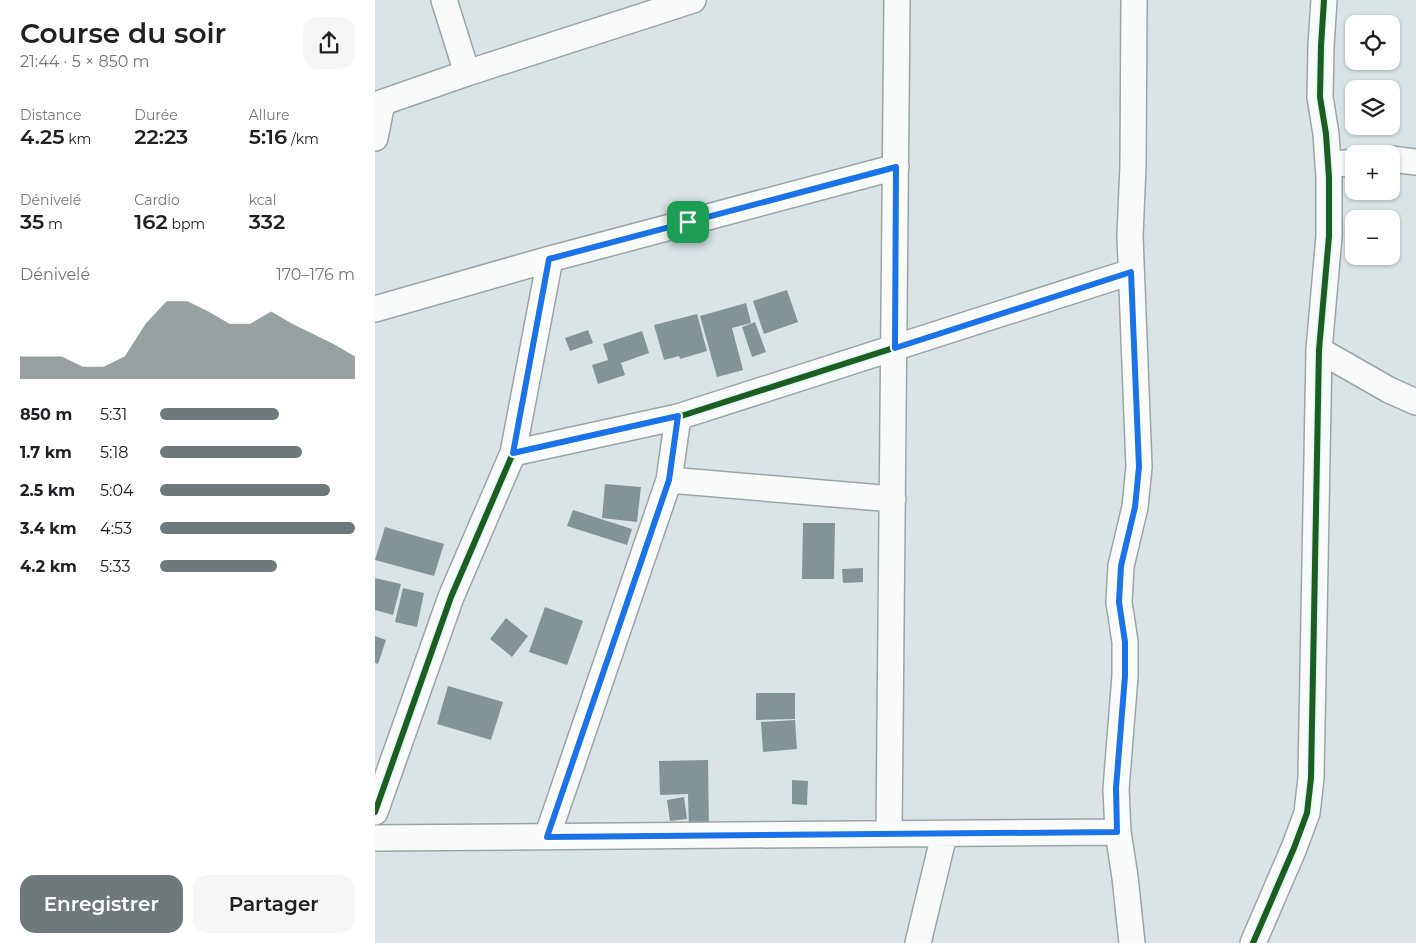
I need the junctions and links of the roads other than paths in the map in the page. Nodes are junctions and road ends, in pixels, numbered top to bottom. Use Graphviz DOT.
graph roads {
  1 [pos="444,0"];
  2 [pos="693,0"];
  3 [pos="897,0"];
  4 [pos="1134,0"];
  5 [pos="1324,0"];
  6 [pos="467,73"];
  7 [pos="378,104"];
  8 [pos="375,138"];
  9 [pos="1400,160"];
  10 [pos="1416,162"];
  11 [pos="1345,163"];
  12 [pos="1328,165"];
  13 [pos="896,167"];
  14 [pos="549,259"];
  15 [pos="1131,272"];
  16 [pos="375,309"];
  17 [pos="895,348"];
  18 [pos="1319,350"];
  19 [pos="1416,402"];
  20 [pos="678,416"];
  21 [pos="513,453"];
  22 [pos="669,480"];
  23 [pos="893,499"];
  24 [pos="375,812"];
  25 [pos="1117,832"];
  26 [pos="889,834"];
  27 [pos="944,835"];
  28 [pos="547,837"];
  29 [pos="375,838"];
  30 [pos="918,943"];
  31 [pos="1132,943"];
  32 [pos="1253,943"];
  1 -- 6 [label="street"];
  2 -- 6 [label="street"];
  3 -- 13 [label="street"];
  4 -- 15 [label="street"];
  5 -- 12 [label="street"];
  6 -- 7 [label="street"];
  7 -- 8 [label="street"];
  9 -- 10 [label="street"];
  11 -- 12 [label="street"];
  12 -- 18 [label="street"];
  13 -- 14 [label="street"];
  13 -- 17 [label="street"];
  14 -- 16 [label="street"];
  14 -- 21 [label="street"];
  15 -- 17 [label="street"];
  15 -- 25 [label="street"];
  17 -- 20 [label="street"];
  17 -- 23 [label="street"];
  18 -- 19 [label="street"];
  18 -- 32 [label="street"];
  20 -- 21 [label="street"];
  20 -- 22 [label="street"];
  21 -- 24 [label="street"];
  22 -- 23 [label="street"];
  22 -- 28 [label="street"];
  23 -- 26 [label="street"];
  25 -- 27 [label="street"];
  25 -- 31 [label="street"];
  26 -- 27 [label="street"];
  26 -- 28 [label="street"];
  27 -- 30 [label="street"];
  28 -- 29 [label="street"];
}
